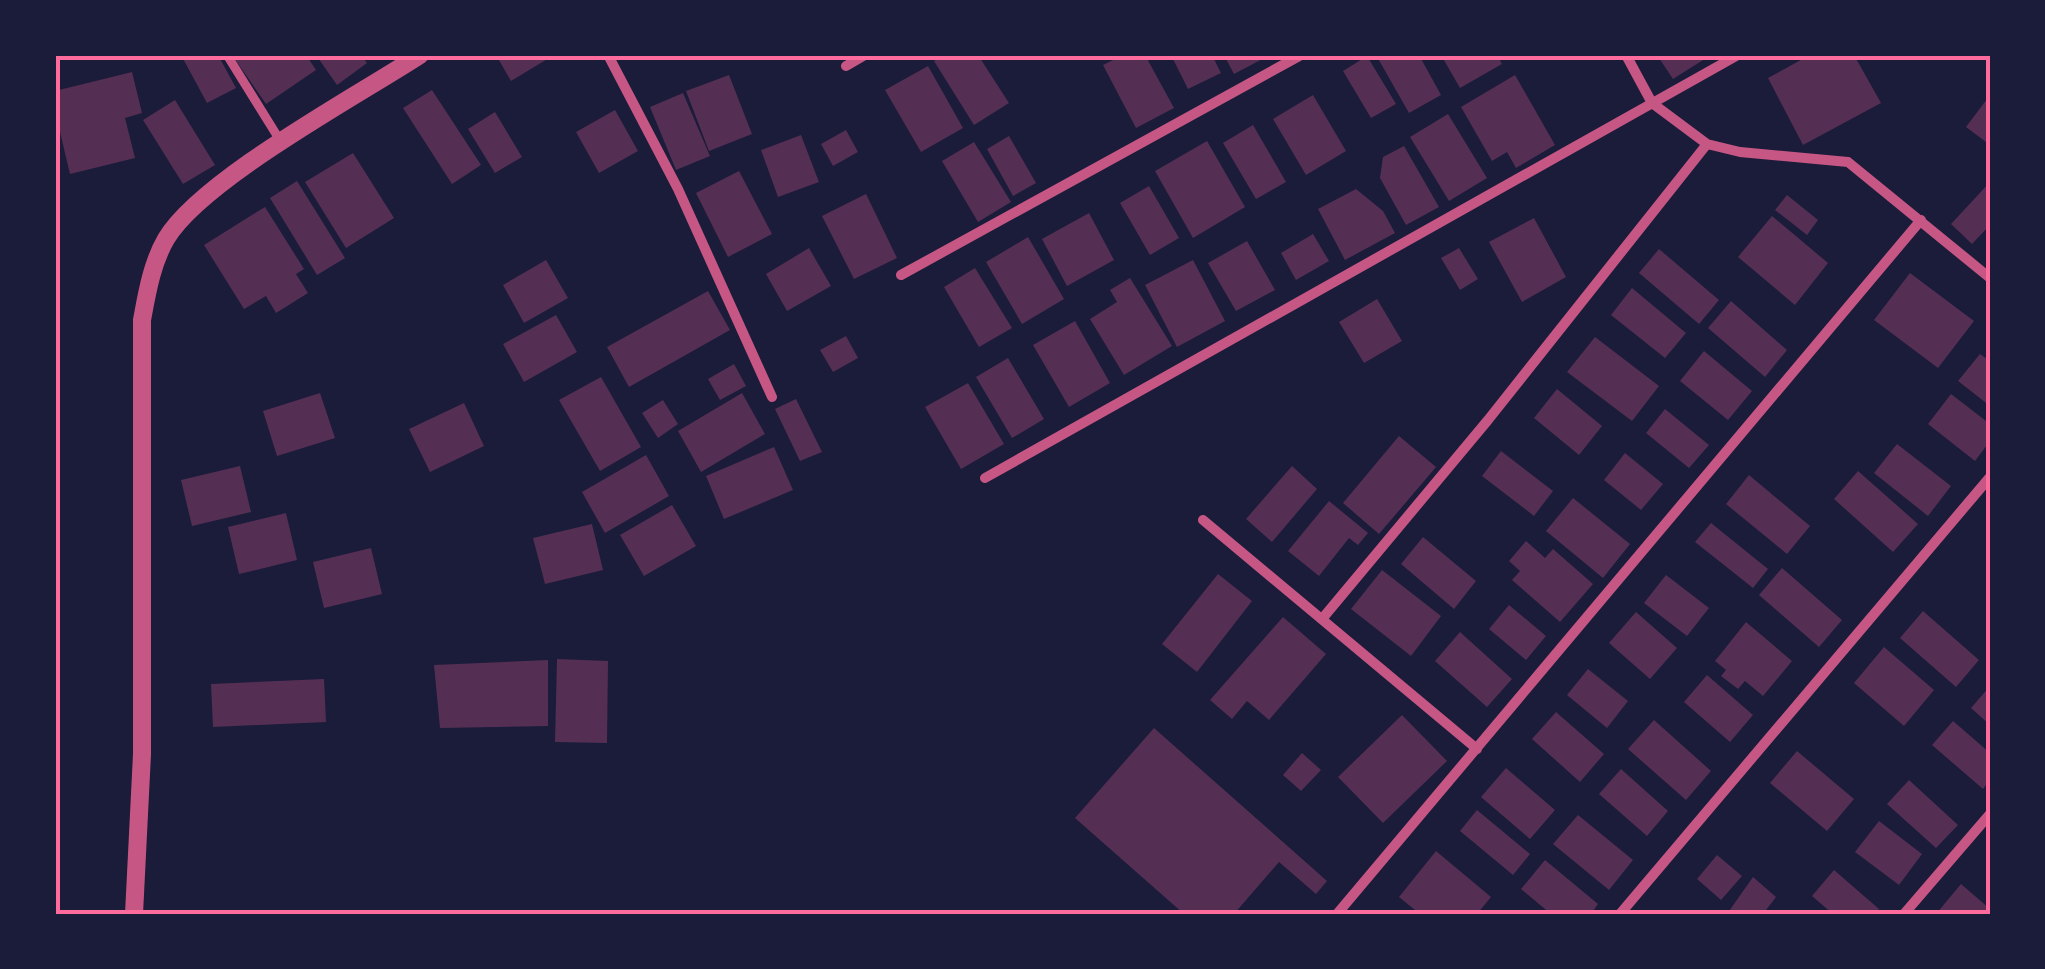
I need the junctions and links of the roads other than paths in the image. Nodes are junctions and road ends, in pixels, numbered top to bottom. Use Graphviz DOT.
graph roads {
  1 [pos="226,55"];
  2 [pos="420,55"];
  3 [pos="608,55"];
  4 [pos="865,55"];
  5 [pos="1301,55"];
  6 [pos="1626,55"];
  7 [pos="1738,55"];
  8 [pos="846,66"];
  9 [pos="1652,103"];
  10 [pos="283,144"];
  11 [pos="1707,144"];
  12 [pos="1921,220"];
  13 [pos="901,274"];
  14 [pos="1990,278"];
  15 [pos="772,397"];
  16 [pos="1990,477"];
  17 [pos="986,478"];
  18 [pos="1203,520"];
  19 [pos="1322,619"];
  20 [pos="1477,749"];
  21 [pos="1990,814"];
  22 [pos="134,914"];
  23 [pos="1337,914"];
  24 [pos="1620,914"];
  25 [pos="1904,914"];
  1 -- 10 [label="street"];
  2 -- 10 [label="street"];
  3 -- 15 [label="street"];
  4 -- 8 [label="street"];
  5 -- 13 [label="street"];
  6 -- 9 [label="street"];
  7 -- 9 [label="street"];
  9 -- 11 [label="street"];
  9 -- 17 [label="street"];
  10 -- 22 [label="street"];
  11 -- 12 [label="street"];
  11 -- 19 [label="street"];
  12 -- 14 [label="street"];
  12 -- 20 [label="street"];
  16 -- 24 [label="street"];
  18 -- 19 [label="street"];
  19 -- 20 [label="street"];
  20 -- 23 [label="street"];
  21 -- 25 [label="street"];
}
